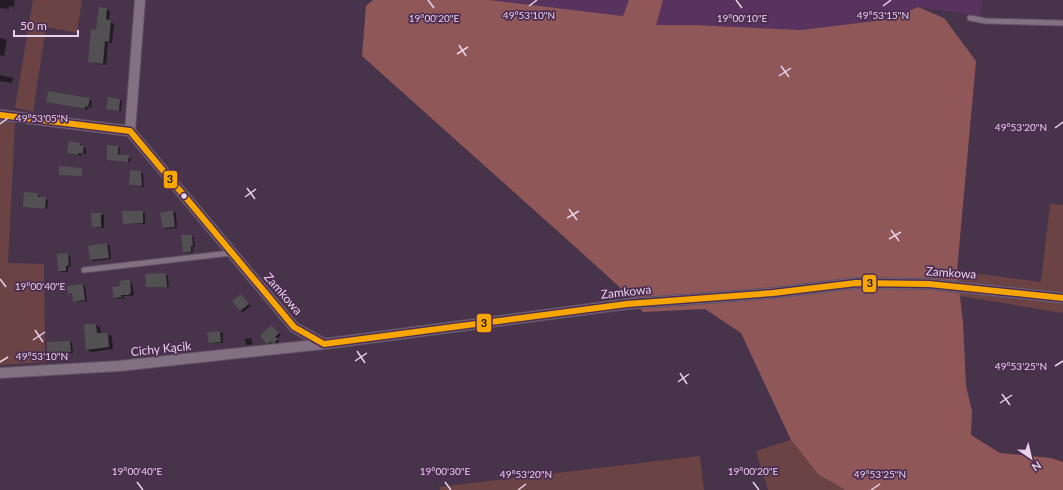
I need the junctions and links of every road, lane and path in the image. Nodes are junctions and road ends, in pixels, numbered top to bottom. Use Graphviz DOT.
graph roads {
  1 [pos="140,0"];
  2 [pos="970,18"];
  3 [pos="1063,23"];
  4 [pos="0,116"];
  5 [pos="130,131"];
  6 [pos="231,253"];
  7 [pos="84,270"];
  8 [pos="1063,298"];
  9 [pos="324,344"];
  10 [pos="0,373"];
  1 -- 5 [label="street"];
  2 -- 3 [label="lane"];
  4 -- 5 [label="street"];
  5 -- 6 [label="street, Zamkowa"];
  6 -- 7 [label="lane"];
  6 -- 9 [label="street, Zamkowa"];
  8 -- 9 [label="street, Zamkowa"];
  9 -- 10 [label="street, Cichy Kącik"];
}
